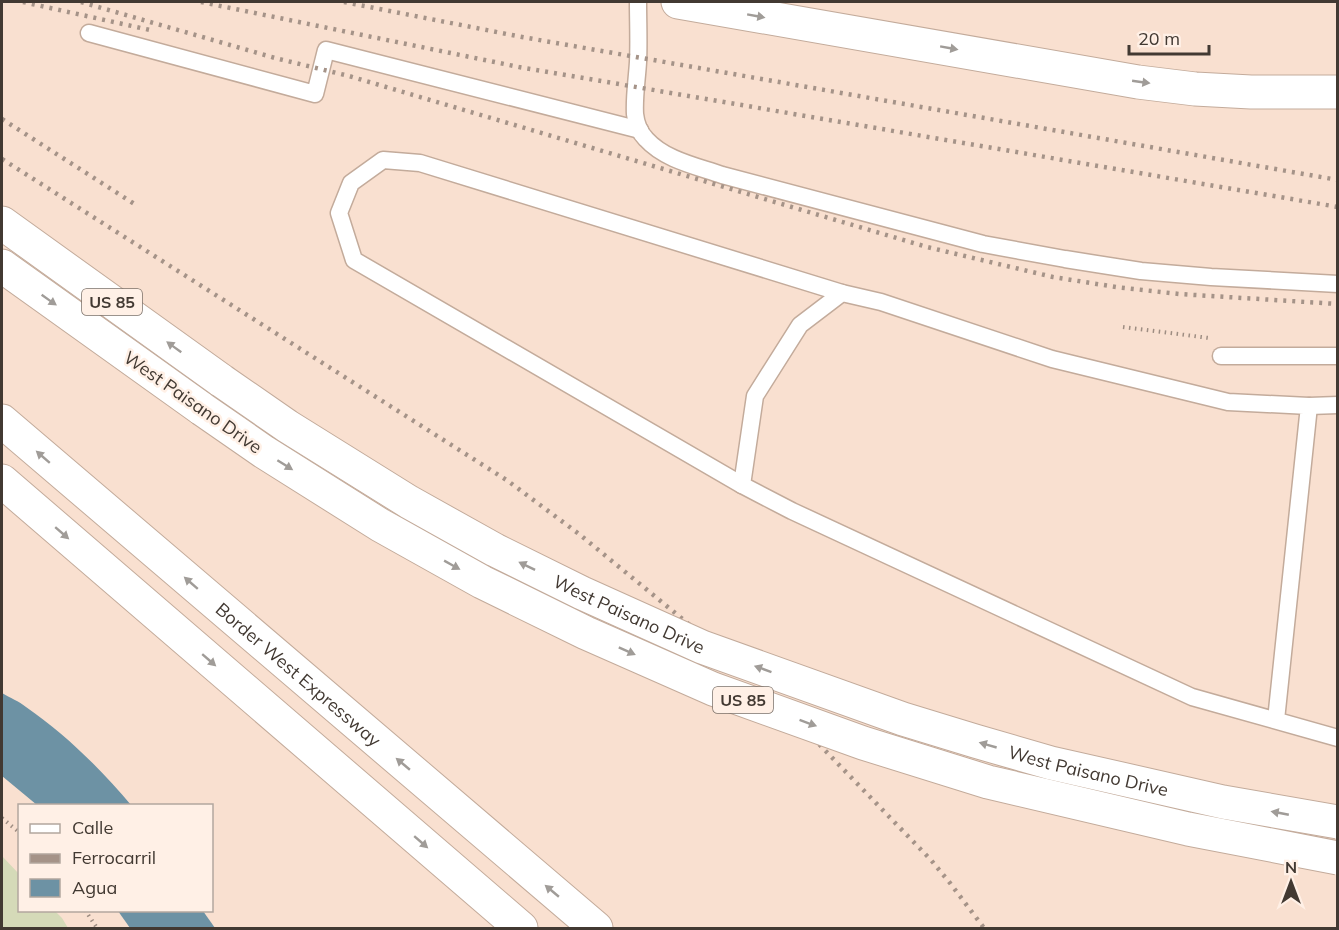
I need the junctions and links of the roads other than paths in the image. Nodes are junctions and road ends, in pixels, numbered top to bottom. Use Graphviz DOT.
graph roads {
  1 [pos="638,2"];
  2 [pos="678,2"];
  3 [pos="89,33"];
  4 [pos="1338,92"];
  5 [pos="640,130"];
  6 [pos="2,223"];
  7 [pos="2,266"];
  8 [pos="1338,284"];
  9 [pos="842,293"];
  10 [pos="1221,356"];
  11 [pos="1338,356"];
  12 [pos="1338,405"];
  13 [pos="1309,406"];
  14 [pos="2,421"];
  15 [pos="2,481"];
  16 [pos="742,485"];
  17 [pos="1276,720"];
  18 [pos="1338,738"];
  19 [pos="1338,822"];
  20 [pos="1338,858"];
  21 [pos="521,928"];
  22 [pos="596,928"];
  1 -- 5 [label="lane"];
  2 -- 4 [label="main road, one-way"];
  3 -- 5 [label="lane"];
  5 -- 8 [label="lane"];
  19 -- 6 [label="main road, West Paisano Drive / US 85, one-way, bridge"];
  7 -- 20 [label="main road, West Paisano Drive / US 85, one-way, bridge"];
  9 -- 13 [label="lane"];
  9 -- 16 [label="lane"];
  9 -- 16 [label="lane"];
  10 -- 11 [label="lane"];
  12 -- 13 [label="lane"];
  13 -- 17 [label="lane"];
  22 -- 14 [label="main road, Border West Expressway, one-way"];
  15 -- 21 [label="main road, one-way"];
  16 -- 17 [label="lane"];
  17 -- 18 [label="lane"];
}
